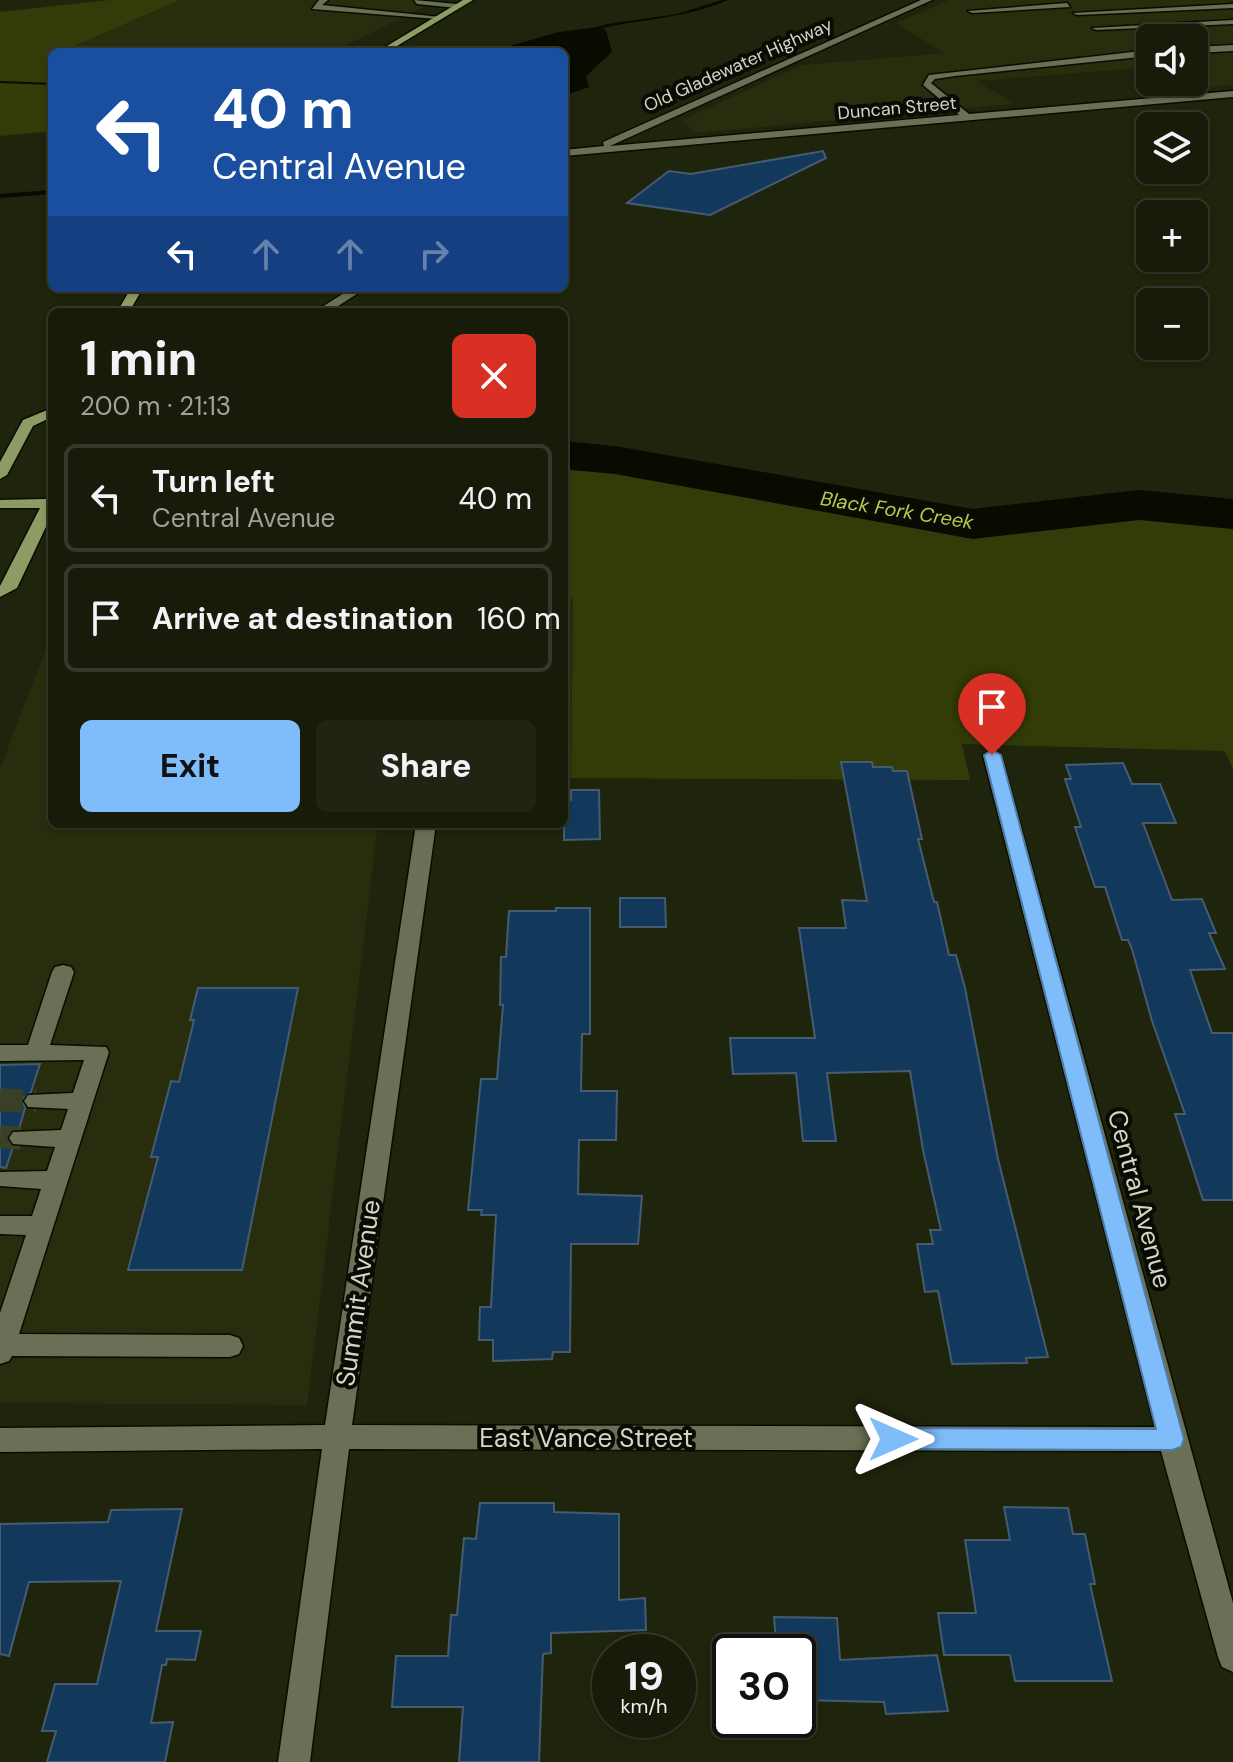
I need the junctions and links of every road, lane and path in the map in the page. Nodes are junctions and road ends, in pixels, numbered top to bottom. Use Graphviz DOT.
graph roads {
  1 [pos="324,0"];
  2 [pos="469,0"];
  3 [pos="928,0"];
  4 [pos="407,1"];
  5 [pos="1064,2"];
  6 [pos="457,6"];
  7 [pos="1233,6"];
  8 [pos="972,11"];
  9 [pos="392,12"];
  10 [pos="1077,13"];
  11 [pos="437,17"];
  12 [pos="1233,22"];
  13 [pos="1096,28"];
  14 [pos="1108,36"];
  15 [pos="1119,45"];
  16 [pos="387,48"];
  17 [pos="1233,48"];
  18 [pos="1208,49"];
  19 [pos="1130,54"];
  20 [pos="1136,54"];
  21 [pos="1233,94"];
  22 [pos="968,118"];
  23 [pos="589,151"];
  24 [pos="568,153"];
  25 [pos="568,164"];
  26 [pos="353,292"];
  27 [pos="327,308"];
  28 [pos="48,414"];
  29 [pos="0,475"];
  30 [pos="48,501"];
  31 [pos="0,504"];
  32 [pos="48,507"];
  33 [pos="0,592"];
  34 [pos="992,755"];
  35 [pos="425,828"];
  36 [pos="63,972"];
  37 [pos="0,1053"];
  38 [pos="36,1053"];
  39 [pos="36,1101"];
  40 [pos="83,1101"];
  41 [pos="21,1138"];
  42 [pos="70,1139"];
  43 [pos="7,1179"];
  44 [pos="57,1180"];
  45 [pos="0,1225"];
  46 [pos="42,1226"];
  47 [pos="9,1296"];
  48 [pos="230,1346"];
  49 [pos="1,1349"];
  50 [pos="337,1437"];
  51 [pos="1172,1439"];
  52 [pos="0,1440"];
  53 [pos="1233,1657"];
  54 [pos="294,1762"];
  1 -- 9 [label="street"];
  2 -- 6 [label="main road"];
  3 -- 23 [label="street, Old Gladewater Highway"];
  4 -- 6 [label="street"];
  4 -- 9 [label="street"];
  5 -- 8 [label="street"];
  5 -- 10 [label="street"];
  6 -- 11 [label="main road"];
  7 -- 10 [label="street"];
  9 -- 11 [label="street"];
  10 -- 13 [label="street"];
  11 -- 16 [label="main road"];
  12 -- 13 [label="street"];
  13 -- 14 [label="street"];
  15 -- 19 [label="street"];
  17 -- 18 [label="street"];
  19 -- 20 [label="street"];
  19 -- 22 [label="street"];
  21 -- 22 [label="street, Duncan Street"];
  22 -- 23 [label="street, Duncan Street"];
  23 -- 24 [label="street, Duncan Street"];
  23 -- 25 [label="street, Old Gladewater Highway"];
  26 -- 27 [label="street"];
  28 -- 29 [label="main road"];
  30 -- 31 [label="main road"];
  32 -- 33 [label="main road"];
  34 -- 51 [label="street, Central Avenue"];
  35 -- 50 [label="street, Summit Avenue"];
  36 -- 38 [label="street"];
  37 -- 38 [label="street"];
  38 -- 40 [label="street"];
  39 -- 40 [label="street"];
  40 -- 42 [label="street"];
  41 -- 42 [label="street"];
  42 -- 44 [label="street"];
  43 -- 44 [label="street"];
  44 -- 46 [label="street"];
  45 -- 46 [label="street"];
  46 -- 47 [label="street"];
  47 -- 49 [label="street"];
  48 -- 49 [label="street"];
  50 -- 51 [label="street, East Vance Street"];
  50 -- 52 [label="street, East Vance Street"];
  50 -- 54 [label="street, Summit Avenue"];
  51 -- 53 [label="street, Central Avenue"];
}
